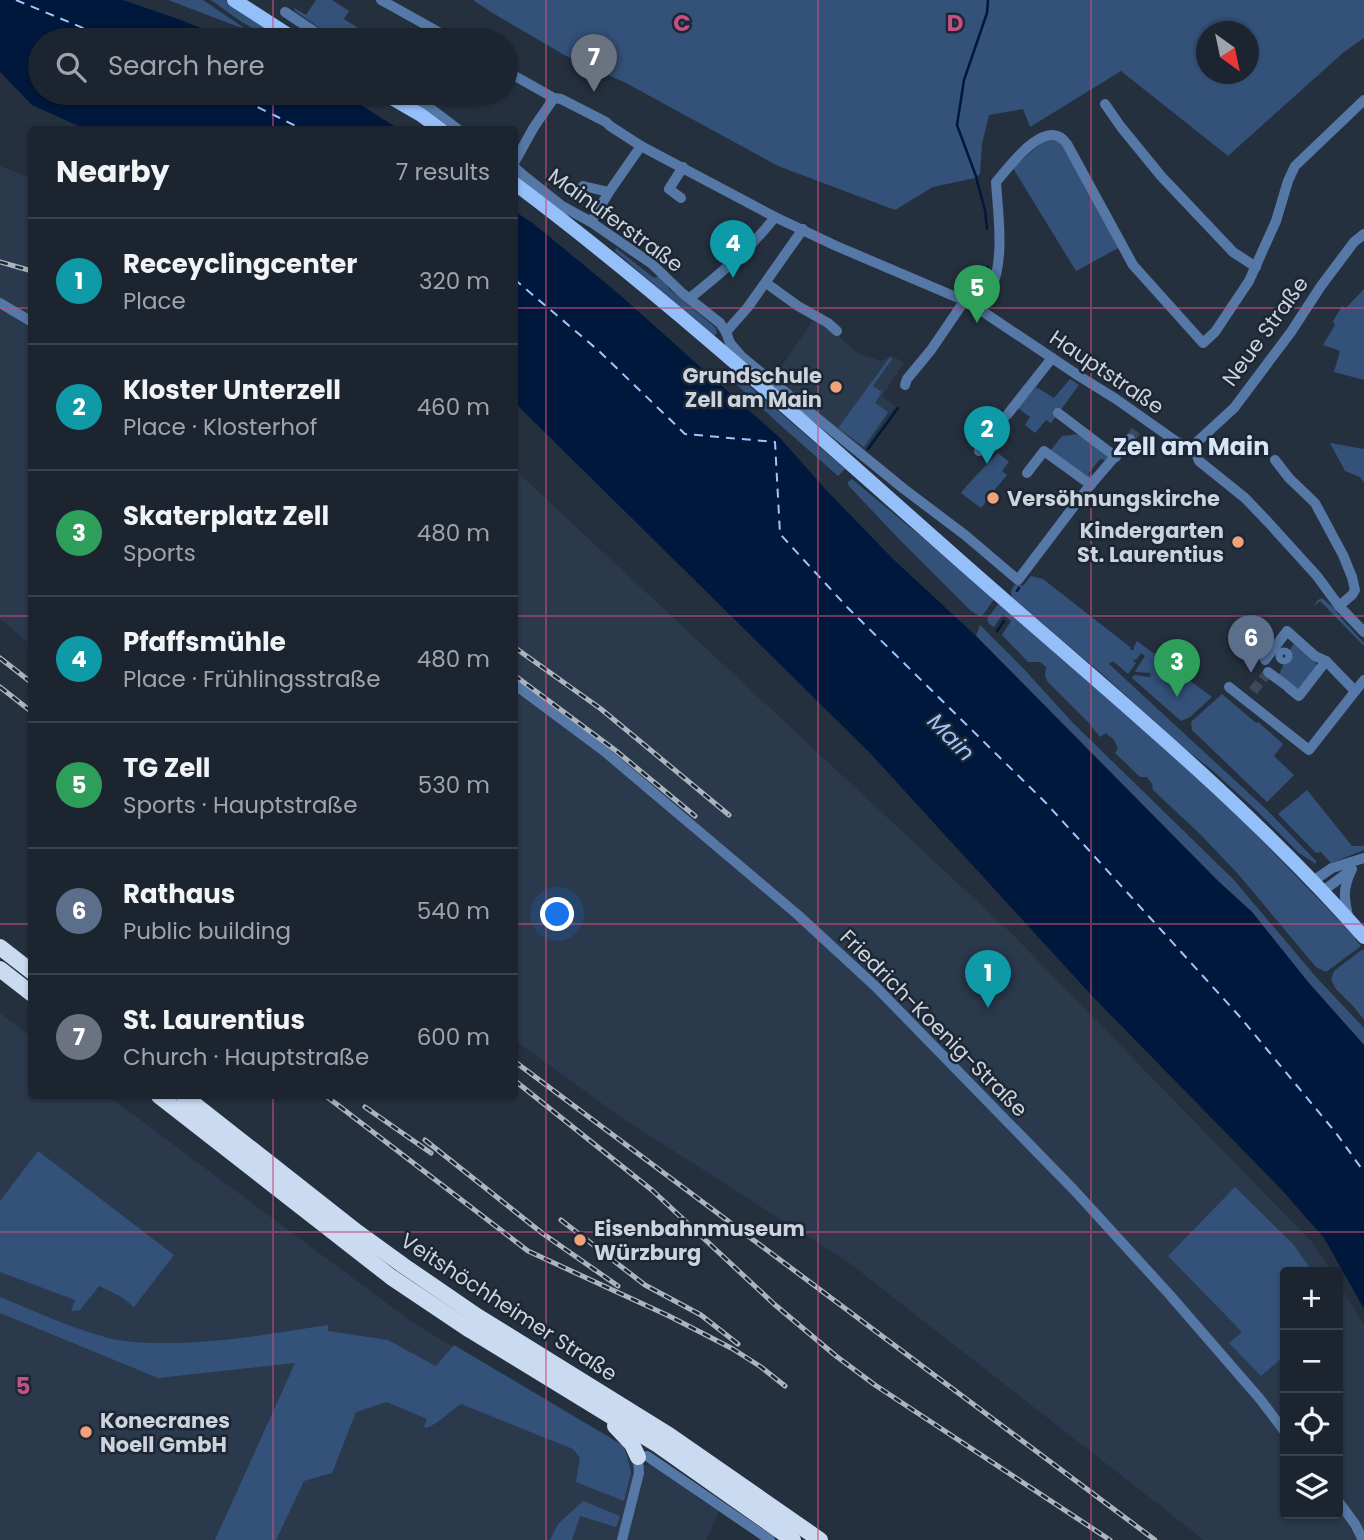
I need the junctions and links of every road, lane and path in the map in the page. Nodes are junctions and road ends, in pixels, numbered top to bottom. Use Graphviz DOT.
graph roads {
  1 [pos="234,0"];
  2 [pos="381,0"];
  3 [pos="285,12"];
  4 [pos="277,28"];
  5 [pos="309,28"];
  6 [pos="431,28"];
  7 [pos="518,78"];
  8 [pos="554,99"];
  9 [pos="1364,100"];
  10 [pos="1105,104"];
  11 [pos="403,105"];
  12 [pos="427,105"];
  13 [pos="435,126"];
  14 [pos="454,126"];
  15 [pos="640,146"];
  16 [pos="518,157"];
  17 [pos="683,167"];
  18 [pos="518,169"];
  19 [pos="518,186"];
  20 [pos="583,186"];
  21 [pos="609,192"];
  22 [pos="681,198"];
  23 [pos="775,217"];
  24 [pos="591,222"];
  25 [pos="803,229"];
  26 [pos="1364,234"];
  27 [pos="1256,267"];
  28 [pos="766,283"];
  29 [pos="690,298"];
  30 [pos="965,300"];
  31 [pos="0,303"];
  32 [pos="977,307"];
  33 [pos="28,320"];
  34 [pos="837,331"];
  35 [pos="726,332"];
  36 [pos="1052,358"];
  37 [pos="905,386"];
  38 [pos="1058,413"];
  39 [pos="1007,415"];
  40 [pos="994,428"];
  41 [pos="1130,439"];
  42 [pos="1194,448"];
  43 [pos="979,451"];
  44 [pos="1116,457"];
  45 [pos="1275,460"];
  46 [pos="1027,473"];
  47 [pos="1091,485"];
  48 [pos="1339,606"];
  49 [pos="1364,632"];
  50 [pos="1295,638"];
  51 [pos="1326,661"];
  52 [pos="1268,668"];
  53 [pos="1364,680"];
  54 [pos="518,687"];
  55 [pos="1229,687"];
  56 [pos="1254,691"];
  57 [pos="1355,691"];
  58 [pos="1246,701"];
  59 [pos="1364,860"];
  60 [pos="1352,869"];
  61 [pos="1318,886"];
  62 [pos="1349,920"];
  63 [pos="1364,937"];
  64 [pos="0,947"];
  65 [pos="0,969"];
  66 [pos="28,969"];
  67 [pos="28,991"];
  68 [pos="163,1099"];
  69 [pos="188,1099"];
  70 [pos="589,1393"];
  71 [pos="1280,1425"];
  72 [pos="638,1457"];
  73 [pos="1343,1508"];
  74 [pos="622,1540"];
  75 [pos="770,1540"];
  76 [pos="793,1540"];
  77 [pos="820,1540"];
  78 [pos="1363,1540"];
  1 -- 4 [label="main road"];
  2 -- 6 [label="street"];
  3 -- 5 [label="street"];
  7 -- 8 [label="street, Hauptstraße"];
  8 -- 15 [label="street, Hauptstraße"];
  8 -- 16 [label="street"];
  9 -- 27 [label="street"];
  10 -- 27 [label="street"];
  11 -- 13 [label="main road"];
  12 -- 14 [label="street"];
  15 -- 17 [label="street, Hauptstraße"];
  15 -- 21 [label="street"];
  17 -- 22 [label="street"];
  17 -- 23 [label="street, Hauptstraße"];
  18 -- 24 [label="street, Mainuferstraße"];
  19 -- 61 [label="main road"];
  20 -- 21 [label="street"];
  21 -- 24 [label="street"];
  23 -- 25 [label="street, Hauptstraße"];
  23 -- 29 [label="street"];
  24 -- 29 [label="street, Mainuferstraße"];
  25 -- 28 [label="street"];
  25 -- 30 [label="street, Hauptstraße"];
  26 -- 42 [label="street, Neue Straße"];
  27 -- 32 [label="street"];
  28 -- 34 [label="street"];
  28 -- 35 [label="street"];
  29 -- 35 [label="street, Mainuferstraße"];
  30 -- 32 [label="street, Hauptstraße"];
  30 -- 37 [label="street"];
  31 -- 33 [label="street"];
  32 -- 36 [label="street, Hauptstraße"];
  35 -- 47 [label="street, Mainuferstraße"];
  36 -- 39 [label="street"];
  36 -- 42 [label="street, Hauptstraße"];
  38 -- 44 [label="street"];
  40 -- 43 [label="street"];
  41 -- 44 [label="street"];
  42 -- 48 [label="street, Hauptstraße"];
  44 -- 47 [label="street"];
  45 -- 48 [label="street"];
  46 -- 47 [label="street"];
  48 -- 49 [label="street, Hauptstraße"];
  50 -- 51 [label="street"];
  50 -- 52 [label="street"];
  50 -- 52 [label="street"];
  51 -- 52 [label="street"];
  51 -- 57 [label="street"];
  53 -- 57 [label="street"];
  54 -- 71 [label="street, Friedrich-Koenig-Straße"];
  55 -- 58 [label="street"];
  56 -- 58 [label="street"];
  57 -- 58 [label="street"];
  59 -- 60 [label="street"];
  59 -- 61 [label="street"];
  60 -- 61 [label="street"];
  60 -- 62 [label="street"];
  61 -- 62 [label="main road"];
  62 -- 63 [label="main road"];
  64 -- 66 [label="highway"];
  65 -- 67 [label="highway"];
  68 -- 70 [label="highway, Veitshöchheimer Straße"];
  69 -- 70 [label="highway, Veitshöchheimer Straße"];
  70 -- 72 [label="highway"];
  70 -- 76 [label="highway, Veitshöchheimer Straße"];
  70 -- 77 [label="highway, Veitshöchheimer Straße"];
  72 -- 74 [label="street"];
  72 -- 75 [label="street"];
  73 -- 78 [label="street"];
}
